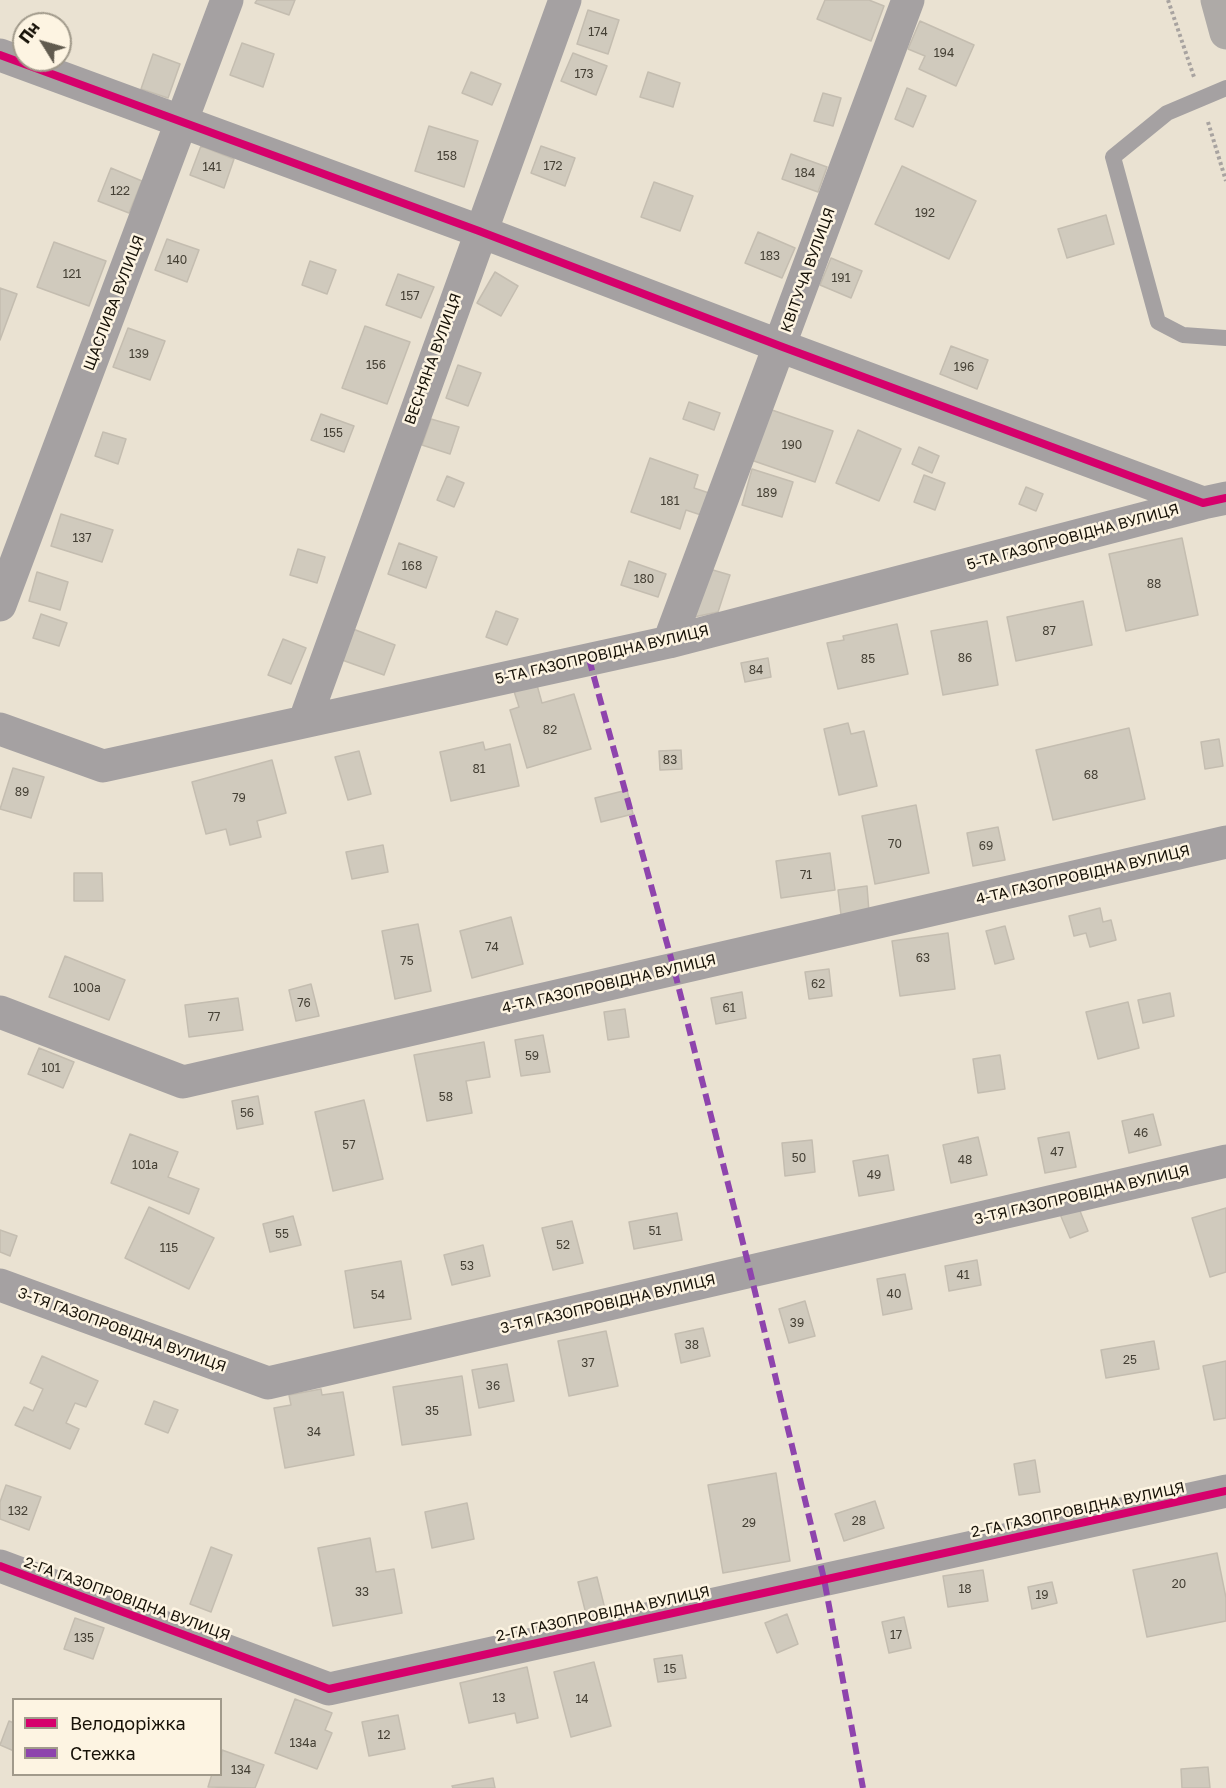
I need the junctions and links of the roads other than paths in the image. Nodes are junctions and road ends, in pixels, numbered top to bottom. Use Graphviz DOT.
graph roads {
  1 [pos="227,0"];
  2 [pos="565,0"];
  3 [pos="908,0"];
  4 [pos="1217,0"];
  5 [pos="1226,33"];
  6 [pos="0,56"];
  7 [pos="1226,88"];
  8 [pos="182,124"];
  9 [pos="479,231"];
  10 [pos="1226,338"];
  11 [pos="780,346"];
  12 [pos="1215,501"];
  13 [pos="0,605"];
  14 [pos="669,642"];
  15 [pos="305,720"];
  16 [pos="0,729"];
  17 [pos="1226,842"];
  18 [pos="0,1012"];
  19 [pos="1226,1161"];
  20 [pos="0,1285"];
  21 [pos="1226,1491"];
  22 [pos="0,1566"];
  1 -- 8 [label="street, ЩАСЛИВА ВУЛИЦЯ"];
  2 -- 9 [label="street, ВЕСНЯНА ВУЛИЦЯ"];
  3 -- 11 [label="street, КВІТУЧА ВУЛИЦЯ"];
  4 -- 5 [label="main road"];
  6 -- 8 [label="street"];
  7 -- 10 [label="lane"];
  8 -- 9 [label="street"];
  8 -- 13 [label="street, ЩАСЛИВА ВУЛИЦЯ"];
  9 -- 11 [label="street"];
  9 -- 15 [label="street, ВЕСНЯНА ВУЛИЦЯ"];
  11 -- 12 [label="street"];
  11 -- 14 [label="street, КВІТУЧА ВУЛИЦЯ"];
  12 -- 14 [label="street, 5-ТА ГАЗОПРОВІДНА ВУЛИЦЯ"];
  14 -- 15 [label="street, 5-ТА ГАЗОПРОВІДНА ВУЛИЦЯ"];
  15 -- 16 [label="street, 5-ТА ГАЗОПРОВІДНА ВУЛИЦЯ"];
  17 -- 18 [label="street, 4-ТА ГАЗОПРОВІДНА ВУЛИЦЯ"];
  19 -- 20 [label="street, 3-ТЯ ГАЗОПРОВІДНА ВУЛИЦЯ"];
  21 -- 22 [label="street, 2-ГА ГАЗОПРОВІДНА ВУЛИЦЯ"];
}
